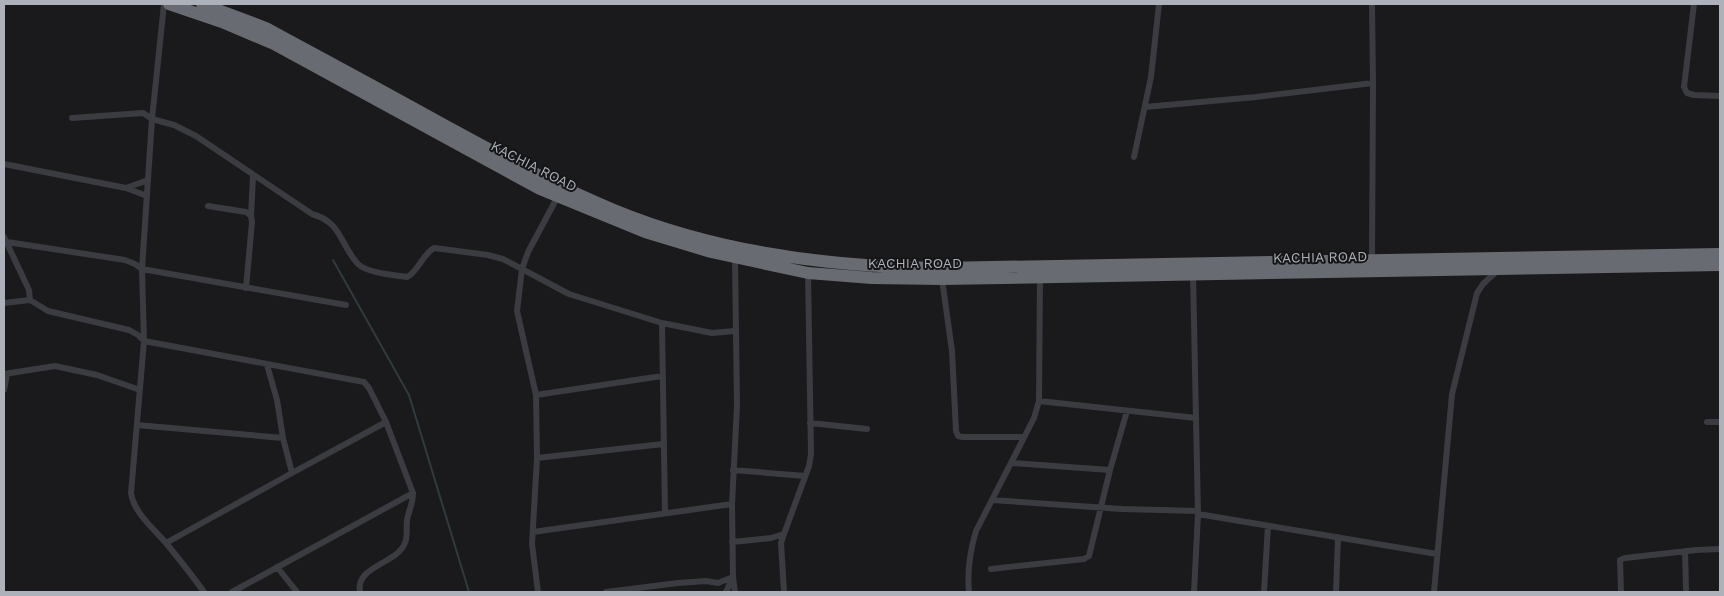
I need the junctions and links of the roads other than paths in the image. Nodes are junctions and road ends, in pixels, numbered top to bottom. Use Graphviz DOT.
graph roads {
  1 [pos="164,4"];
  2 [pos="169,4"];
  3 [pos="1159,4"];
  4 [pos="1372,4"];
  5 [pos="1694,4"];
  6 [pos="210,5"];
  7 [pos="1373,83"];
  8 [pos="1720,96"];
  9 [pos="1145,106"];
  10 [pos="72,118"];
  11 [pos="152,119"];
  12 [pos="1134,157"];
  13 [pos="4,164"];
  14 [pos="253,176"];
  15 [pos="148,180"];
  16 [pos="126,188"];
  17 [pos="147,196"];
  18 [pos="558,196"];
  19 [pos="208,206"];
  20 [pos="251,216"];
  21 [pos="5,239"];
  22 [pos="1720,254"];
  23 [pos="735,258"];
  24 [pos="1372,260"];
  25 [pos="1720,265"];
  26 [pos="142,269"];
  27 [pos="522,269"];
  28 [pos="1499,269"];
  29 [pos="808,273"];
  30 [pos="1193,274"];
  31 [pos="1040,277"];
  32 [pos="942,279"];
  33 [pos="246,288"];
  34 [pos="30,300"];
  35 [pos="4,303"];
  36 [pos="346,306"];
  37 [pos="662,323"];
  38 [pos="735,331"];
  39 [pos="144,341"];
  40 [pos="267,365"];
  41 [pos="5,374"];
  42 [pos="662,376"];
  43 [pos="4,390"];
  44 [pos="140,390"];
  45 [pos="536,395"];
  46 [pos="1039,401"];
  47 [pos="1128,410"];
  48 [pos="1196,418"];
  49 [pos="386,422"];
  50 [pos="1708,422"];
  51 [pos="1720,422"];
  52 [pos="810,423"];
  53 [pos="137,425"];
  54 [pos="867,429"];
  55 [pos="1024,437"];
  56 [pos="283,438"];
  57 [pos="663,444"];
  58 [pos="537,458"];
  59 [pos="1011,463"];
  60 [pos="733,470"];
  61 [pos="1110,470"];
  62 [pos="292,473"];
  63 [pos="805,476"];
  64 [pos="413,493"];
  65 [pos="992,500"];
  66 [pos="732,504"];
  67 [pos="1100,508"];
  68 [pos="1198,512"];
  69 [pos="665,513"];
  70 [pos="1268,526"];
  71 [pos="533,532"];
  72 [pos="784,534"];
  73 [pos="1338,538"];
  74 [pos="732,542"];
  75 [pos="166,543"];
  76 [pos="1720,549"];
  77 [pos="1686,551"];
  78 [pos="1437,554"];
  79 [pos="277,567"];
  80 [pos="991,569"];
  81 [pos="732,577"];
  82 [pos="1686,589"];
  83 [pos="204,592"];
  84 [pos="232,592"];
  85 [pos="297,592"];
  86 [pos="360,592"];
  87 [pos="538,592"];
  88 [pos="606,592"];
  89 [pos="726,592"];
  90 [pos="735,592"];
  91 [pos="784,592"];
  92 [pos="969,592"];
  93 [pos="1194,592"];
  94 [pos="1264,592"];
  95 [pos="1336,592"];
  96 [pos="1434,592"];
  97 [pos="1621,592"];
  1 -- 11 [label="street"];
  2 -- 18 [label="highway, KACHIA ROAD"];
  3 -- 9 [label="street"];
  4 -- 7 [label="street"];
  5 -- 8 [label="street"];
  6 -- 24 [label="highway, KACHIA ROAD"];
  7 -- 9 [label="street"];
  7 -- 24 [label="street"];
  9 -- 12 [label="street"];
  10 -- 11 [label="street"];
  11 -- 14 [label="street"];
  11 -- 15 [label="street"];
  13 -- 16 [label="street"];
  14 -- 20 [label="street"];
  14 -- 27 [label="street"];
  15 -- 16 [label="street"];
  15 -- 17 [label="street"];
  16 -- 17 [label="street"];
  17 -- 26 [label="street"];
  18 -- 23 [label="highway, KACHIA ROAD"];
  18 -- 27 [label="street"];
  19 -- 20 [label="street"];
  20 -- 33 [label="street"];
  21 -- 26 [label="street"];
  21 -- 34 [label="street"];
  22 -- 24 [label="highway, KACHIA ROAD"];
  23 -- 29 [label="highway, KACHIA ROAD"];
  23 -- 38 [label="street"];
  25 -- 28 [label="highway, KACHIA ROAD"];
  26 -- 33 [label="street"];
  26 -- 39 [label="street"];
  27 -- 37 [label="street"];
  27 -- 45 [label="street"];
  28 -- 30 [label="highway, KACHIA ROAD"];
  28 -- 78 [label="street"];
  29 -- 32 [label="highway, KACHIA ROAD"];
  29 -- 52 [label="street"];
  30 -- 31 [label="highway, KACHIA ROAD"];
  30 -- 48 [label="street"];
  31 -- 32 [label="highway, KACHIA ROAD"];
  31 -- 46 [label="street"];
  32 -- 55 [label="street"];
  33 -- 36 [label="street"];
  34 -- 35 [label="street"];
  34 -- 39 [label="street"];
  37 -- 38 [label="street"];
  37 -- 42 [label="street"];
  38 -- 60 [label="street"];
  39 -- 40 [label="street"];
  39 -- 44 [label="street"];
  40 -- 49 [label="street"];
  40 -- 56 [label="street"];
  41 -- 43 [label="street"];
  41 -- 44 [label="street"];
  42 -- 45 [label="street"];
  42 -- 57 [label="street"];
  44 -- 53 [label="street"];
  45 -- 58 [label="street"];
  46 -- 47 [label="street"];
  46 -- 55 [label="street"];
  47 -- 48 [label="street"];
  47 -- 61 [label="street"];
  48 -- 68 [label="street"];
  49 -- 62 [label="street"];
  49 -- 64 [label="street"];
  50 -- 51 [label="street"];
  52 -- 54 [label="street"];
  52 -- 63 [label="street"];
  53 -- 56 [label="street"];
  53 -- 75 [label="street"];
  55 -- 59 [label="street"];
  56 -- 62 [label="street"];
  57 -- 58 [label="street"];
  57 -- 69 [label="street"];
  58 -- 71 [label="street"];
  59 -- 61 [label="street"];
  59 -- 65 [label="street"];
  60 -- 63 [label="street"];
  60 -- 66 [label="street"];
  61 -- 67 [label="street"];
  62 -- 75 [label="street"];
  63 -- 72 [label="street"];
  64 -- 79 [label="street"];
  64 -- 86 [label="street"];
  65 -- 67 [label="street"];
  65 -- 92 [label="street"];
  66 -- 69 [label="street"];
  66 -- 74 [label="street"];
  67 -- 68 [label="street"];
  67 -- 80 [label="street"];
  68 -- 70 [label="street"];
  68 -- 93 [label="street"];
  69 -- 71 [label="street"];
  70 -- 73 [label="street"];
  70 -- 94 [label="street"];
  71 -- 87 [label="street"];
  72 -- 74 [label="street"];
  72 -- 91 [label="street"];
  73 -- 78 [label="street"];
  73 -- 95 [label="street"];
  74 -- 81 [label="street"];
  75 -- 83 [label="street"];
  76 -- 77 [label="street"];
  77 -- 82 [label="street"];
  77 -- 97 [label="street"];
  78 -- 96 [label="street"];
  79 -- 84 [label="street"];
  79 -- 85 [label="street"];
  81 -- 88 [label="street"];
  81 -- 89 [label="street"];
  81 -- 90 [label="street"];
}
